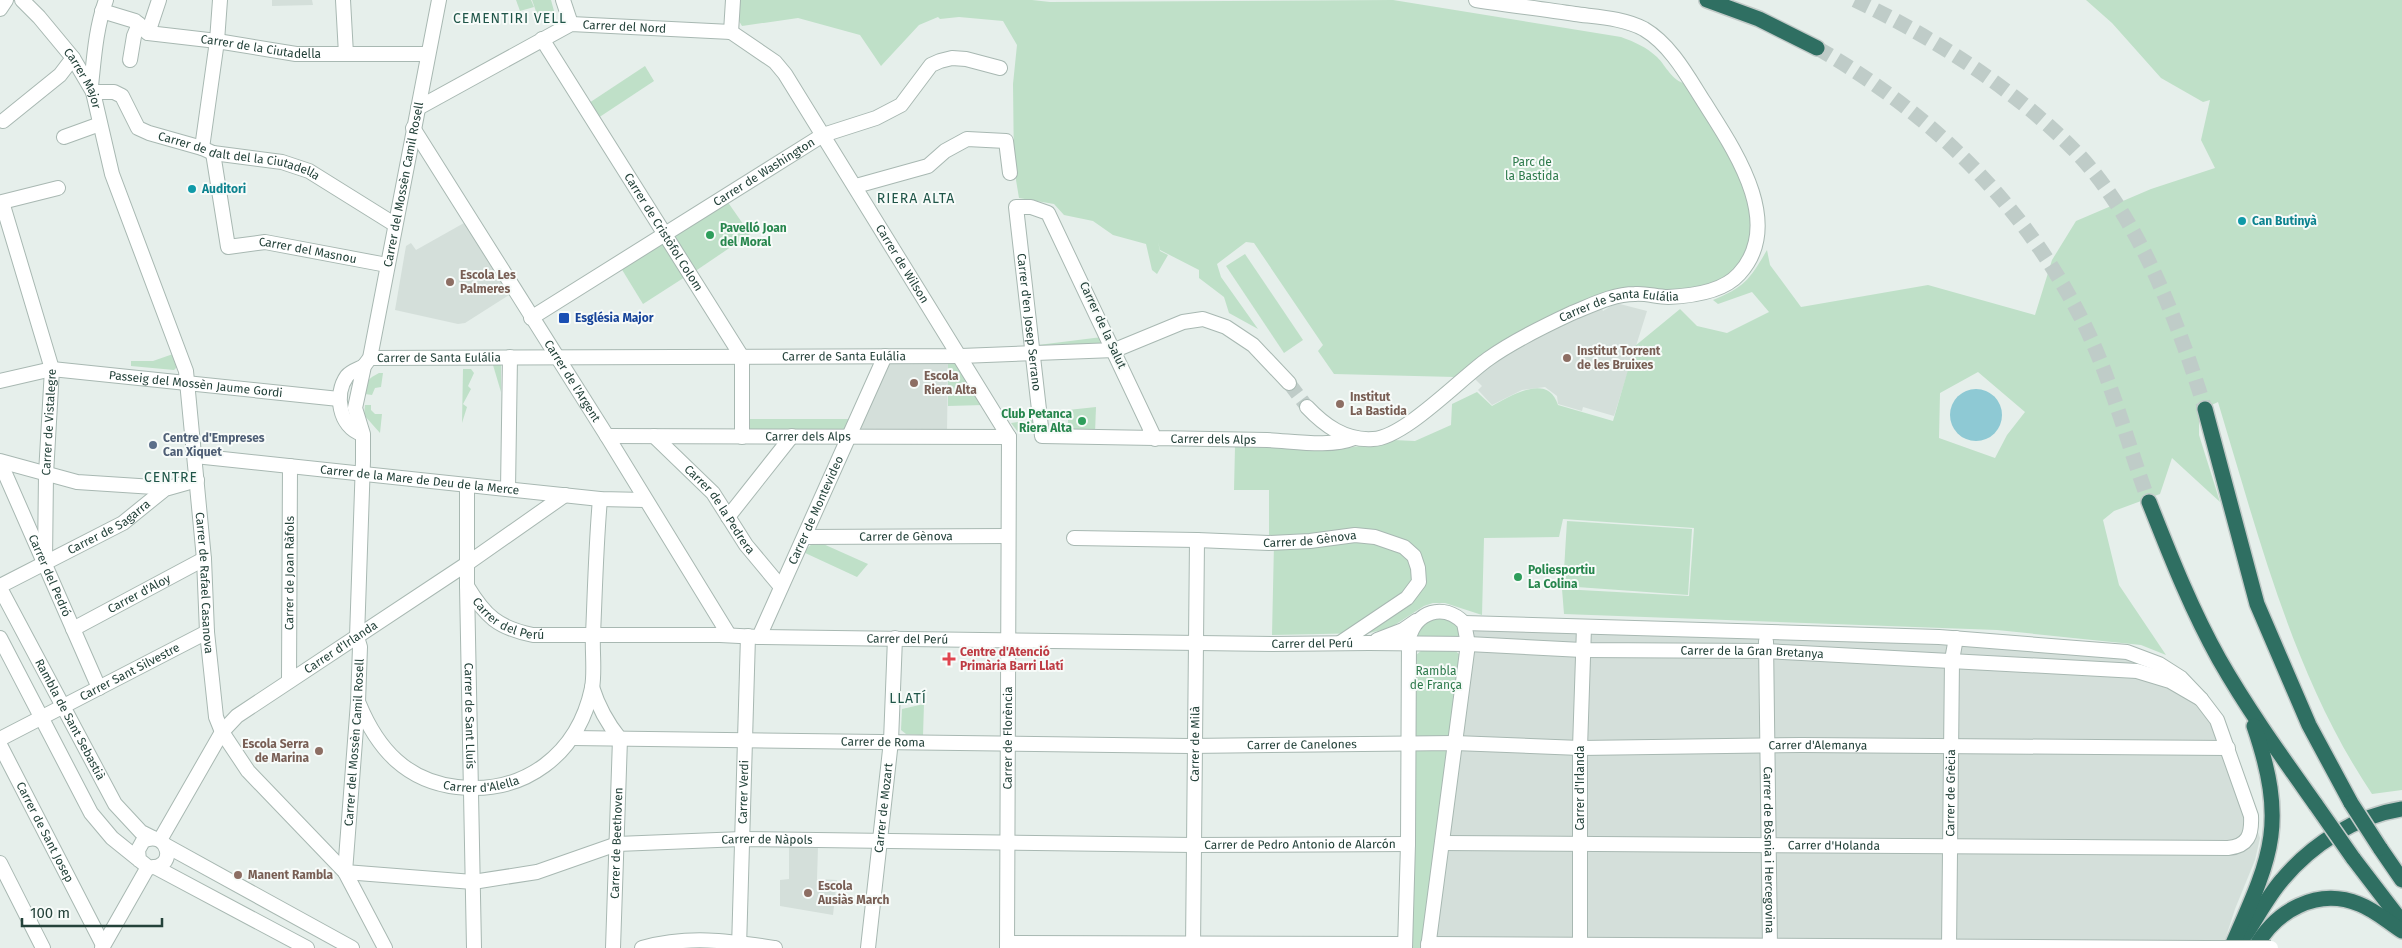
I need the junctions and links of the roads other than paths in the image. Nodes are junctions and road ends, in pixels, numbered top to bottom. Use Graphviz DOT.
graph roads {
  1 [pos="6,0"];
  2 [pos="22,0"];
  3 [pos="158,0"];
  4 [pos="220,0"];
  5 [pos="343,0"];
  6 [pos="439,0"];
  7 [pos="563,0"];
  8 [pos="733,0"];
  9 [pos="1476,0"];
  10 [pos="1707,0"];
  11 [pos="104,5"];
  12 [pos="0,9"];
  13 [pos="571,24"];
  14 [pos="144,28"];
  15 [pos="731,32"];
  16 [pos="542,39"];
  17 [pos="217,41"];
  18 [pos="1817,48"];
  19 [pos="346,54"];
  20 [pos="427,54"];
  21 [pos="73,58"];
  22 [pos="130,60"];
  23 [pos="1000,68"];
  24 [pos="92,89"];
  25 [pos="418,108"];
  26 [pos="3,121"];
  27 [pos="100,124"];
  28 [pos="413,128"];
  29 [pos="823,135"];
  30 [pos="64,137"];
  31 [pos="208,151"];
  32 [pos="1010,173"];
  33 [pos="112,174"];
  34 [pos="856,186"];
  35 [pos="58,188"];
  36 [pos="1048,213"];
  37 [pos="394,224"];
  38 [pos="665,235"];
  39 [pos="387,265"];
  40 [pos="531,318"];
  41 [pos="1115,350"];
  42 [pos="1033,354"];
  43 [pos="885,356"];
  44 [pos="961,356"];
  45 [pos="510,357"];
  46 [pos="556,357"];
  47 [pos="742,357"];
  48 [pos="367,362"];
  49 [pos="52,369"];
  50 [pos="0,381"];
  51 [pos="187,383"];
  52 [pos="1289,383"];
  53 [pos="348,405"];
  54 [pos="1307,406"];
  55 [pos="2205,409"];
  56 [pos="607,436"];
  57 [pos="654,436"];
  58 [pos="792,436"];
  59 [pos="1042,436"];
  60 [pos="742,437"];
  61 [pos="849,437"];
  62 [pos="1009,437"];
  63 [pos="1354,438"];
  64 [pos="1155,439"];
  65 [pos="195,456"];
  66 [pos="0,461"];
  67 [pos="290,466"];
  68 [pos="362,472"];
  69 [pos="46,474"];
  70 [pos="197,480"];
  71 [pos="468,486"];
  72 [pos="508,489"];
  73 [pos="162,491"];
  74 [pos="565,495"];
  75 [pos="600,498"];
  76 [pos="645,500"];
  77 [pos="2149,502"];
  78 [pos="728,517"];
  79 [pos="1008,536"];
  80 [pos="805,537"];
  81 [pos="1074,538"];
  82 [pos="1197,540"];
  83 [pos="204,559"];
  84 [pos="45,561"];
  85 [pos="468,563"];
  86 [pos="467,586"];
  87 [pos="0,587"];
  88 [pos="780,587"];
  89 [pos="1417,620"];
  90 [pos="1464,623"];
  91 [pos="1584,628"];
  92 [pos="73,629"];
  93 [pos="1766,631"];
  94 [pos="207,632"];
  95 [pos="728,635"];
  96 [pos="593,636"];
  97 [pos="357,637"];
  98 [pos="754,637"];
  99 [pos="0,638"];
  100 [pos="895,638"];
  101 [pos="1956,638"];
  102 [pos="1008,640"];
  103 [pos="1369,642"];
  104 [pos="1197,643"];
  105 [pos="1340,643"];
  106 [pos="1408,644"];
  107 [pos="1468,644"];
  108 [pos="2098,649"];
  109 [pos="1582,650"];
  110 [pos="1765,650"];
  111 [pos="1952,660"];
  112 [pos="2097,667"];
  113 [pos="289,681"];
  114 [pos="592,687"];
  115 [pos="99,688"];
  116 [pos="2201,699"];
  117 [pos="358,702"];
  118 [pos="2246,704"];
  119 [pos="63,707"];
  120 [pos="41,718"];
  121 [pos="222,732"];
  122 [pos="572,738"];
  123 [pos="620,738"];
  124 [pos="0,739"];
  125 [pos="744,739"];
  126 [pos="891,741"];
  127 [pos="1009,743"];
  128 [pos="1454,743"];
  129 [pos="1408,744"];
  130 [pos="0,746"];
  131 [pos="1196,746"];
  132 [pos="1768,746"];
  133 [pos="1951,747"];
  134 [pos="1580,748"];
  135 [pos="2228,748"];
  136 [pos="471,789"];
  137 [pos="2402,808"];
  138 [pos="742,839"];
  139 [pos="159,841"];
  140 [pos="881,841"];
  141 [pos="1008,843"];
  142 [pos="1442,843"];
  143 [pos="617,844"];
  144 [pos="1408,844"];
  145 [pos="1192,845"];
  146 [pos="1581,845"];
  147 [pos="1768,845"];
  148 [pos="1950,846"];
  149 [pos="2228,848"];
  150 [pos="0,864"];
  151 [pos="147,865"];
  152 [pos="345,872"];
  153 [pos="2402,880"];
  154 [pos="473,882"];
  155 [pos="2255,921"];
  156 [pos="2402,922"];
  157 [pos="317,928"];
  158 [pos="2402,931"];
  159 [pos="739,945"];
  160 [pos="1008,946"];
  161 [pos="1193,946"];
  162 [pos="1405,946"];
  163 [pos="1428,946"];
  164 [pos="103,947"];
  165 [pos="1580,947"];
  166 [pos="44,948"];
  167 [pos="307,948"];
  168 [pos="352,948"];
  169 [pos="385,948"];
  170 [pos="474,948"];
  171 [pos="613,948"];
  172 [pos="642,948"];
  173 [pos="775,948"];
  174 [pos="868,948"];
  175 [pos="1770,948"];
  176 [pos="1950,948"];
  177 [pos="2205,948"];
  178 [pos="2231,948"];
  179 [pos="2237,948"];
  180 [pos="2246,948"];
  181 [pos="2255,948"];
  182 [pos="2271,948"];
  183 [pos="2275,948"];
  1 -- 12 [label="street"];
  2 -- 21 [label="street, Carrer Major"];
  3 -- 14 [label="street"];
  4 -- 17 [label="street"];
  5 -- 19 [label="street"];
  6 -- 20 [label="street, Carrer del Mossèn Camil Rosell"];
  7 -- 13 [label="street"];
  8 -- 15 [label="street"];
  9 -- 63 [label="street, Carrer de Santa Eulália"];
  10 -- 18 [label="highway"];
  11 -- 14 [label="street, Carrer de la Ciutadella"];
  11 -- 24 [label="street"];
  13 -- 15 [label="street, Carrer del Nord"];
  13 -- 16 [label="street, Carrer del Nord"];
  14 -- 17 [label="street, Carrer de la Ciutadella"];
  14 -- 22 [label="street"];
  15 -- 29 [label="street, Carrer de Wilson"];
  16 -- 25 [label="street, Carrer del Nord"];
  16 -- 38 [label="street, Carrer de Cristòfol Colom"];
  17 -- 19 [label="street, Carrer de la Ciutadella"];
  17 -- 31 [label="street"];
  19 -- 20 [label="street, Carrer de la Ciutadella"];
  20 -- 25 [label="street, Carrer del Mossèn Camil Rosell"];
  21 -- 24 [label="street, Carrer Major"];
  21 -- 26 [label="street"];
  23 -- 29 [label="street, Carrer de Washington"];
  24 -- 27 [label="street, Carrer Major"];
  24 -- 31 [label="street, Carrer de dalt del la Ciutadella"];
  25 -- 28 [label="street, Carrer del Mossèn Camil Rosell"];
  27 -- 30 [label="street"];
  27 -- 33 [label="street, Carrer Major"];
  28 -- 37 [label="street, Carrer del Mossèn Camil Rosell"];
  28 -- 40 [label="street, Carrer de l'Argent"];
  29 -- 34 [label="street, Carrer de Wilson"];
  29 -- 38 [label="street, Carrer de Washington"];
  31 -- 37 [label="street, Carrer de dalt del la Ciutadella"];
  31 -- 39 [label="street, Carrer del Masnou"];
  32 -- 34 [label="street"];
  33 -- 51 [label="street, Carrer de Rafael Casanova"];
  34 -- 44 [label="street, Carrer de Wilson"];
  35 -- 49 [label="street, Carrer de Vistalegre"];
  36 -- 41 [label="street, Carrer de la Salut"];
  36 -- 42 [label="street, Carrer d'en Josep Serrano"];
  37 -- 39 [label="street, Carrer del Mossèn Camil Rosell"];
  38 -- 40 [label="street, Carrer de Washington"];
  38 -- 47 [label="street, Carrer de Cristòfol Colom"];
  39 -- 48 [label="street, Carrer del Mossèn Camil Rosell"];
  40 -- 46 [label="street, Carrer de l'Argent"];
  41 -- 42 [label="street, Carrer de Santa Eulália"];
  41 -- 52 [label="street, Carrer de Santa Eulália"];
  41 -- 64 [label="street, Carrer de la Salut"];
  42 -- 44 [label="street, Carrer de Santa Eulália"];
  42 -- 59 [label="street, Carrer d'en Josep Serrano"];
  43 -- 44 [label="street, Carrer de Santa Eulália"];
  43 -- 47 [label="street, Carrer de Santa Eulália"];
  43 -- 61 [label="street, Carrer de Montevideo"];
  44 -- 62 [label="street, Carrer de Wilson"];
  45 -- 46 [label="street, Carrer de Santa Eulália"];
  45 -- 48 [label="street, Carrer de Santa Eulália"];
  45 -- 72 [label="street"];
  46 -- 47 [label="street, Carrer de Santa Eulália"];
  46 -- 56 [label="street, Carrer de l'Argent"];
  47 -- 60 [label="street"];
  48 -- 53 [label="street, Carrer del Mossèn Camil Rosell"];
  48 -- 53 [label="street"];
  49 -- 50 [label="street, Passeig del Mossèn Jaume Gordi"];
  49 -- 51 [label="street, Passeig del Mossèn Jaume Gordi"];
  49 -- 69 [label="street, Carrer de Vistalegre"];
  51 -- 53 [label="street, Passeig del Mossèn Jaume Gordi"];
  51 -- 65 [label="street, Carrer de Rafael Casanova"];
  53 -- 68 [label="street, Carrer del Mossèn Camil Rosell"];
  54 -- 63 [label="street, Carrer de Santa Eulália"];
  55 -- 153 [label="highway, bridge"];
  56 -- 57 [label="street, Carrer dels Alps"];
  56 -- 76 [label="street, Carrer de l'Argent"];
  57 -- 60 [label="street, Carrer dels Alps"];
  57 -- 78 [label="street, Carrer de la Pedrera"];
  58 -- 60 [label="street, Carrer dels Alps"];
  58 -- 61 [label="street, Carrer dels Alps"];
  58 -- 78 [label="street"];
  59 -- 64 [label="street, Carrer dels Alps"];
  61 -- 62 [label="street, Carrer dels Alps"];
  61 -- 80 [label="street, Carrer de Montevideo"];
  62 -- 79 [label="street, Carrer de Florència"];
  63 -- 64 [label="street, Carrer dels Alps"];
  65 -- 67 [label="street, Carrer de la Mare de Deu de la Merce"];
  65 -- 70 [label="street, Carrer de Rafael Casanova"];
  66 -- 69 [label="street"];
  66 -- 84 [label="street, Carrer del Pedró"];
  67 -- 68 [label="street, Carrer de la Mare de Deu de la Merce"];
  67 -- 113 [label="street, Carrer de Joan Ràfols"];
  68 -- 71 [label="street, Carrer de la Mare de Deu de la Merce"];
  68 -- 97 [label="street, Carrer del Mossèn Camil Rosell"];
  69 -- 73 [label="street"];
  69 -- 84 [label="street, Carrer de Vistalegre"];
  70 -- 73 [label="street"];
  70 -- 83 [label="street, Carrer de Rafael Casanova"];
  71 -- 72 [label="street, Carrer de la Mare de Deu de la Merce"];
  71 -- 85 [label="street, Carrer de Sant Lluís"];
  72 -- 74 [label="street, Carrer de la Mare de Deu de la Merce"];
  73 -- 84 [label="street, Carrer de Sagarra"];
  74 -- 75 [label="street, Carrer de la Mare de Deu de la Merce"];
  74 -- 85 [label="street, Carrer d'Irlanda"];
  75 -- 76 [label="street, Carrer de la Mare de Deu de la Merce"];
  75 -- 96 [label="street, Carrer d'Alella"];
  76 -- 95 [label="street, Carrer de l'Argent"];
  77 -- 118 [label="highway"];
  78 -- 88 [label="street, Carrer de la Pedrera"];
  79 -- 80 [label="street, Carrer de Gènova"];
  79 -- 102 [label="street, Carrer de Florència"];
  80 -- 88 [label="street, Carrer de Montevideo"];
  81 -- 82 [label="street, Carrer de Gènova"];
  82 -- 104 [label="street, Carrer de Milà"];
  82 -- 105 [label="street, Carrer de Gènova"];
  83 -- 92 [label="street, Carrer d'Aloy"];
  83 -- 94 [label="street, Carrer de Rafael Casanova"];
  84 -- 87 [label="street, Carrer de Sagarra"];
  84 -- 92 [label="street, Carrer del Pedró"];
  85 -- 86 [label="street, Carrer de Sant Lluís"];
  85 -- 97 [label="street, Carrer d'Irlanda"];
  86 -- 96 [label="street, Carrer del Perú"];
  86 -- 136 [label="street, Carrer de Sant Lluís"];
  87 -- 119 [label="street, Rambla de Sant Sebastià"];
  88 -- 98 [label="street, Carrer de Montevideo"];
  89 -- 90 [label="street"];
  89 -- 103 [label="street, Carrer del Perú"];
  89 -- 106 [label="street"];
  90 -- 91 [label="street, Carrer de la Gran Bretanya"];
  90 -- 107 [label="street"];
  91 -- 93 [label="street, Carrer de la Gran Bretanya"];
  91 -- 109 [label="street, Carrer d'Irlanda"];
  92 -- 115 [label="street, Carrer del Pedró"];
  93 -- 101 [label="street, Carrer de la Gran Bretanya"];
  93 -- 110 [label="street, Carrer de Bòsnia i Hercegovina"];
  94 -- 115 [label="street, Carrer Sant Silvestre"];
  94 -- 121 [label="street, Carrer de Rafael Casanova"];
  95 -- 96 [label="street, Carrer del Perú"];
  95 -- 98 [label="street, Carrer del Perú"];
  96 -- 114 [label="street, Carrer d'Alella"];
  97 -- 113 [label="street, Carrer d'Irlanda"];
  97 -- 117 [label="street, Carrer del Mossèn Camil Rosell"];
  98 -- 100 [label="street, Carrer del Perú"];
  98 -- 125 [label="street, Carrer Verdi"];
  99 -- 120 [label="street, Rambla de Sant Sebastià"];
  100 -- 102 [label="street, Carrer del Perú"];
  100 -- 126 [label="street, Carrer de Mozart"];
  101 -- 108 [label="street, Carrer de la Gran Bretanya"];
  101 -- 111 [label="street, Carrer de Grècia"];
  102 -- 104 [label="street, Carrer del Perú"];
  102 -- 127 [label="street, Carrer de Florència"];
  103 -- 105 [label="street, Carrer del Perú"];
  103 -- 106 [label="street, Carrer del Perú"];
  104 -- 105 [label="street, Carrer del Perú"];
  104 -- 131 [label="street, Carrer de Milà"];
  106 -- 107 [label="street, Carrer de la Gran Bretanya"];
  106 -- 129 [label="street"];
  107 -- 109 [label="street, Carrer de la Gran Bretanya"];
  107 -- 128 [label="street"];
  108 -- 112 [label="street"];
  108 -- 116 [label="street, Carrer de la Gran Bretanya"];
  109 -- 110 [label="street, Carrer de la Gran Bretanya"];
  109 -- 134 [label="street, Carrer d'Irlanda"];
  110 -- 111 [label="street, Carrer de la Gran Bretanya"];
  110 -- 132 [label="street, Carrer de Bòsnia i Hercegovina"];
  111 -- 112 [label="street, Carrer de la Gran Bretanya"];
  111 -- 133 [label="street, Carrer de Grècia"];
  112 -- 116 [label="street, Carrer de la Gran Bretanya"];
  113 -- 121 [label="street, Carrer d'Irlanda"];
  114 -- 122 [label="street, Carrer d'Alella"];
  114 -- 123 [label="street, Carrer d'Alella"];
  115 -- 119 [label="street, Carrer Sant Silvestre"];
  116 -- 135 [label="street, Carrer de la Gran Bretanya"];
  117 -- 136 [label="street, Carrer d'Alella"];
  117 -- 152 [label="street, Carrer del Mossèn Camil Rosell"];
  118 -- 156 [label="highway, bridge"];
  118 -- 178 [label="highway"];
  119 -- 120 [label="street, Carrer Sant Silvestre"];
  119 -- 139 [label="street, Rambla de Sant Sebastià"];
  120 -- 124 [label="street, Carrer Sant Silvestre"];
  120 -- 151 [label="street, Rambla de Sant Sebastià"];
  121 -- 139 [label="street, Carrer d'Irlanda"];
  121 -- 152 [label="street, Carrer de Rafael Casanova"];
  122 -- 123 [label="street, Carrer de Roma"];
  122 -- 136 [label="street, Carrer d'Alella"];
  123 -- 125 [label="street, Carrer de Roma"];
  123 -- 143 [label="street, Carrer de Beethoven"];
  125 -- 126 [label="street, Carrer de Roma"];
  125 -- 138 [label="street, Carrer Verdi"];
  126 -- 127 [label="street, Carrer de Roma"];
  126 -- 140 [label="street, Carrer de Mozart"];
  127 -- 131 [label="street, Carrer de Roma"];
  127 -- 141 [label="street, Carrer de Florència"];
  128 -- 129 [label="street, Carrer d'Alemanya"];
  128 -- 134 [label="street, Carrer d'Alemanya"];
  128 -- 142 [label="street"];
  129 -- 131 [label="street, Carrer de Canelones"];
  129 -- 144 [label="street"];
  130 -- 164 [label="street, Carrer de Sant Josep"];
  131 -- 145 [label="street, Carrer de Milà"];
  132 -- 133 [label="street, Carrer d'Alemanya"];
  132 -- 134 [label="street, Carrer d'Alemanya"];
  132 -- 147 [label="street, Carrer de Bòsnia i Hercegovina"];
  133 -- 135 [label="street, Carrer d'Alemanya"];
  133 -- 148 [label="street, Carrer de Grècia"];
  134 -- 146 [label="street, Carrer d'Irlanda"];
  135 -- 149 [label="street, Carrer de la Gran Bretanya"];
  136 -- 154 [label="street, Carrer de Sant Lluís"];
  137 -- 155 [label="highway"];
  138 -- 140 [label="street, Carrer de Nàpols"];
  138 -- 143 [label="street, Carrer de Nàpols"];
  138 -- 159 [label="street, Carrer Verdi"];
  139 -- 151 [label="street"];
  139 -- 151 [label="street"];
  139 -- 157 [label="street, Rambla de Sant Sebastià"];
  140 -- 141 [label="street, Carrer de Nàpols"];
  140 -- 174 [label="street, Carrer de Mozart"];
  141 -- 145 [label="street, Carrer de Nàpols"];
  141 -- 160 [label="street, Carrer de Florència"];
  142 -- 146 [label="street, Carrer d'Holanda"];
  142 -- 163 [label="street"];
  143 -- 154 [label="street, Carrer de Nàpols"];
  143 -- 171 [label="street, Carrer de Beethoven"];
  144 -- 145 [label="street, Carrer de Pedro Antonio de Alarcón"];
  144 -- 162 [label="street"];
  145 -- 161 [label="street, Carrer de Milà"];
  146 -- 147 [label="street, Carrer d'Holanda"];
  146 -- 165 [label="street, Carrer d'Irlanda"];
  147 -- 148 [label="street, Carrer d'Holanda"];
  147 -- 175 [label="street, Carrer de Bòsnia i Hercegovina"];
  148 -- 149 [label="street, Carrer d'Holanda"];
  148 -- 176 [label="street, Carrer de Grècia"];
  150 -- 166 [label="street"];
  151 -- 164 [label="street"];
  151 -- 167 [label="street, Rambla de Sant Sebastià"];
  152 -- 154 [label="street, Carrer de Nàpols"];
  152 -- 169 [label="street, Carrer de Rafael Casanova"];
  154 -- 170 [label="street, Carrer de Sant Lluís"];
  155 -- 179 [label="highway"];
  155 -- 180 [label="highway"];
  157 -- 167 [label="street"];
  157 -- 168 [label="street, Rambla de Sant Sebastià"];
  158 -- 181 [label="highway"];
  159 -- 172 [label="street"];
  159 -- 173 [label="street"];
  160 -- 161 [label="street"];
  161 -- 162 [label="street"];
  163 -- 165 [label="street"];
  165 -- 175 [label="street"];
  175 -- 176 [label="street"];
  176 -- 177 [label="street"];
  177 -- 182 [label="street, bridge"];
  182 -- 183 [label="street"];
}
